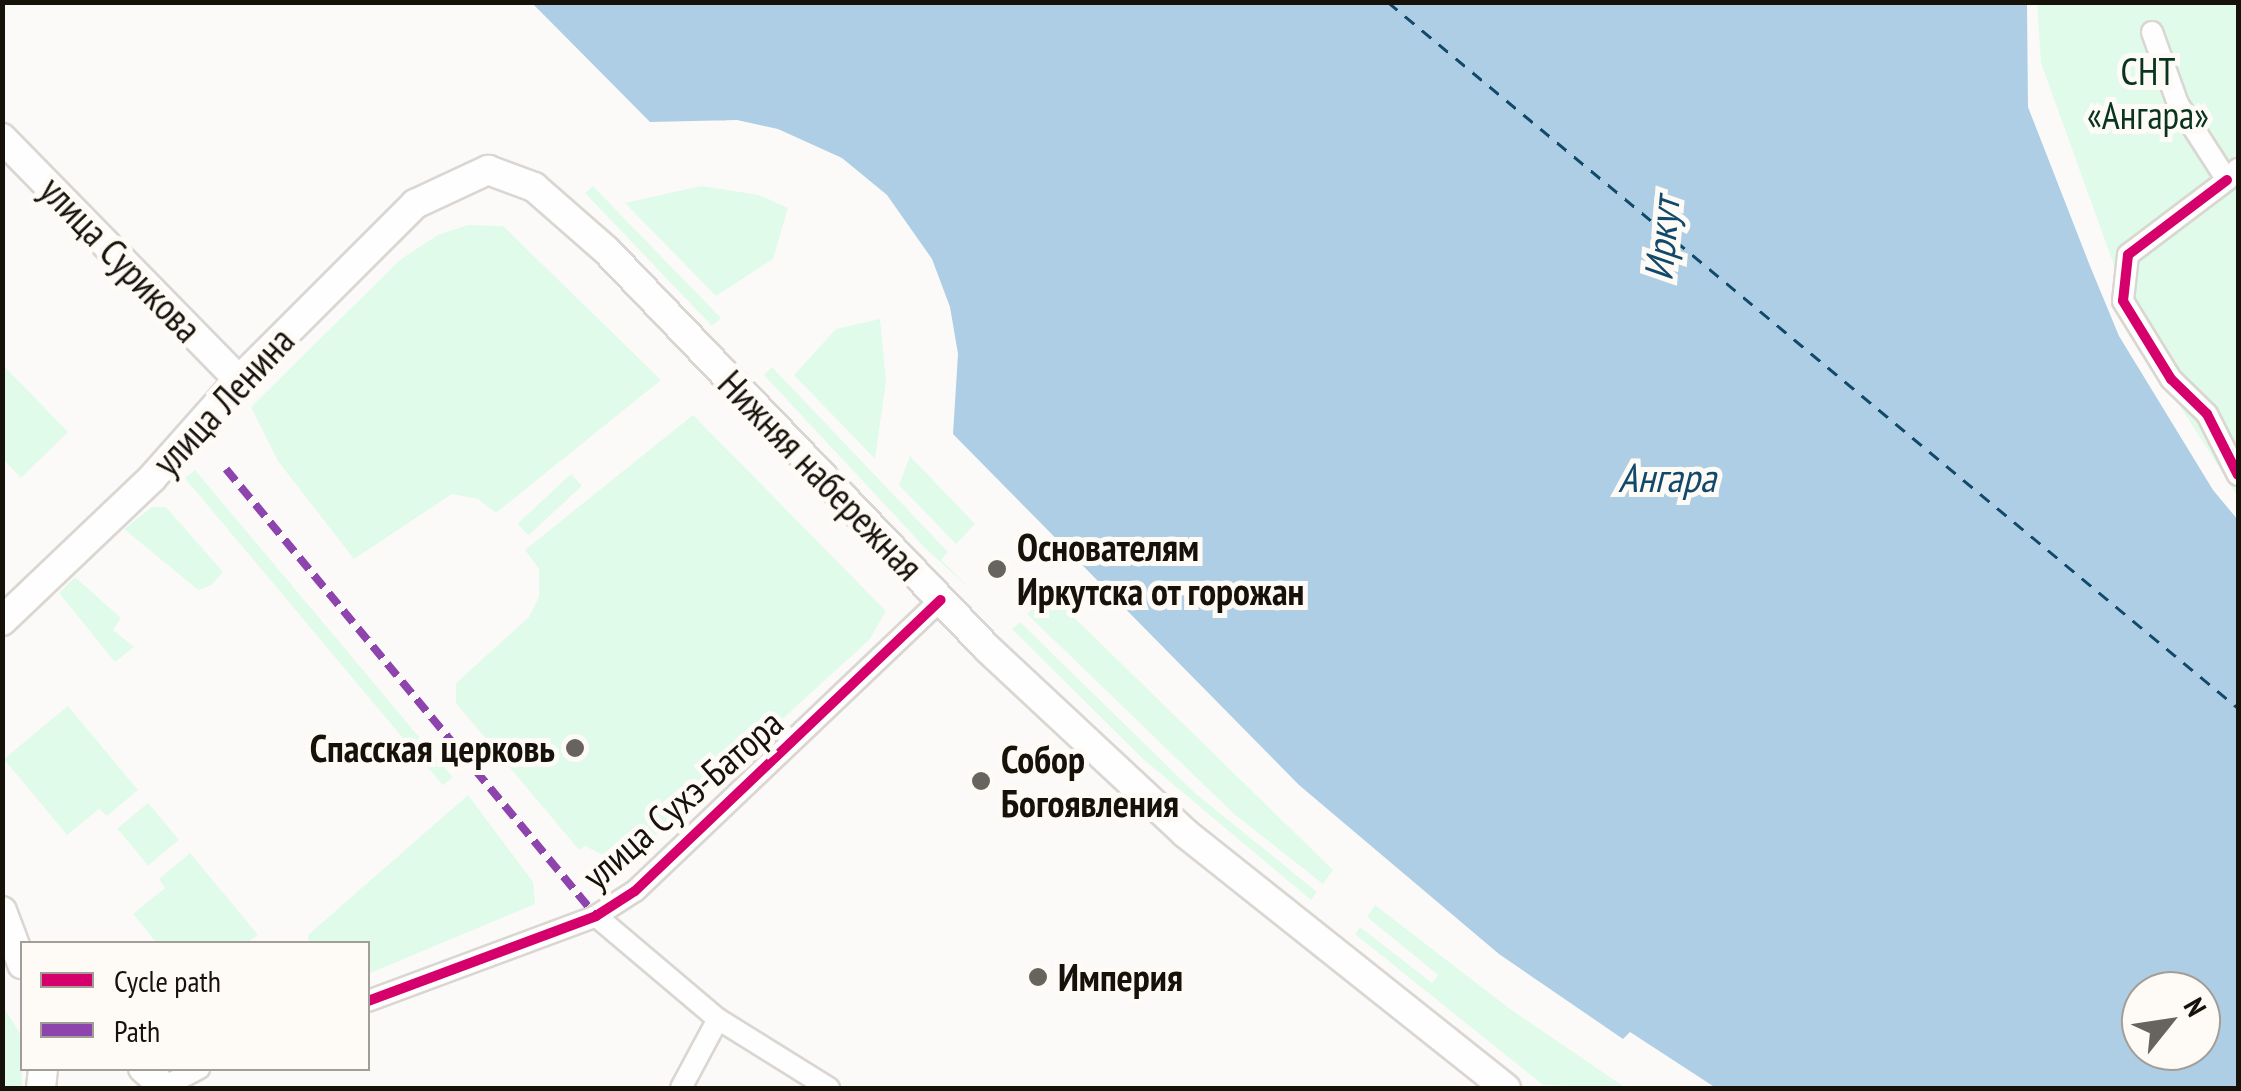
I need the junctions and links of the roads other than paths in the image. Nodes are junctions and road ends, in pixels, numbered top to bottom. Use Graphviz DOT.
graph roads {
  1 [pos="2152,32"];
  2 [pos="2,138"];
  3 [pos="2233,174"];
  4 [pos="445,185"];
  5 [pos="239,380"];
  6 [pos="2238,474"];
  7 [pos="940,600"];
  8 [pos="2,621"];
  9 [pos="2,911"];
  10 [pos="596,916"];
  11 [pos="20,957"];
  12 [pos="370,1000"];
  13 [pos="718,1019"];
  14 [pos="194,1071"];
  15 [pos="164,1088"];
  16 [pos="681,1088"];
  17 [pos="829,1088"];
  18 [pos="1506,1088"];
  1 -- 3 [label="street"];
  2 -- 5 [label="main road, улица Сурикова"];
  3 -- 6 [label="street"];
  4 -- 5 [label="main road, улица Ленина"];
  4 -- 7 [label="main road, Нижняя набережная"];
  5 -- 8 [label="main road, улица Ленина"];
  7 -- 10 [label="street, улица Сухэ-Батора"];
  7 -- 18 [label="main road, Нижняя набережная"];
  9 -- 11 [label="main road"];
  10 -- 12 [label="street, улица Сухэ-Батора"];
  10 -- 13 [label="street"];
  13 -- 16 [label="street"];
  13 -- 17 [label="street"];
  14 -- 15 [label="street"];
}
